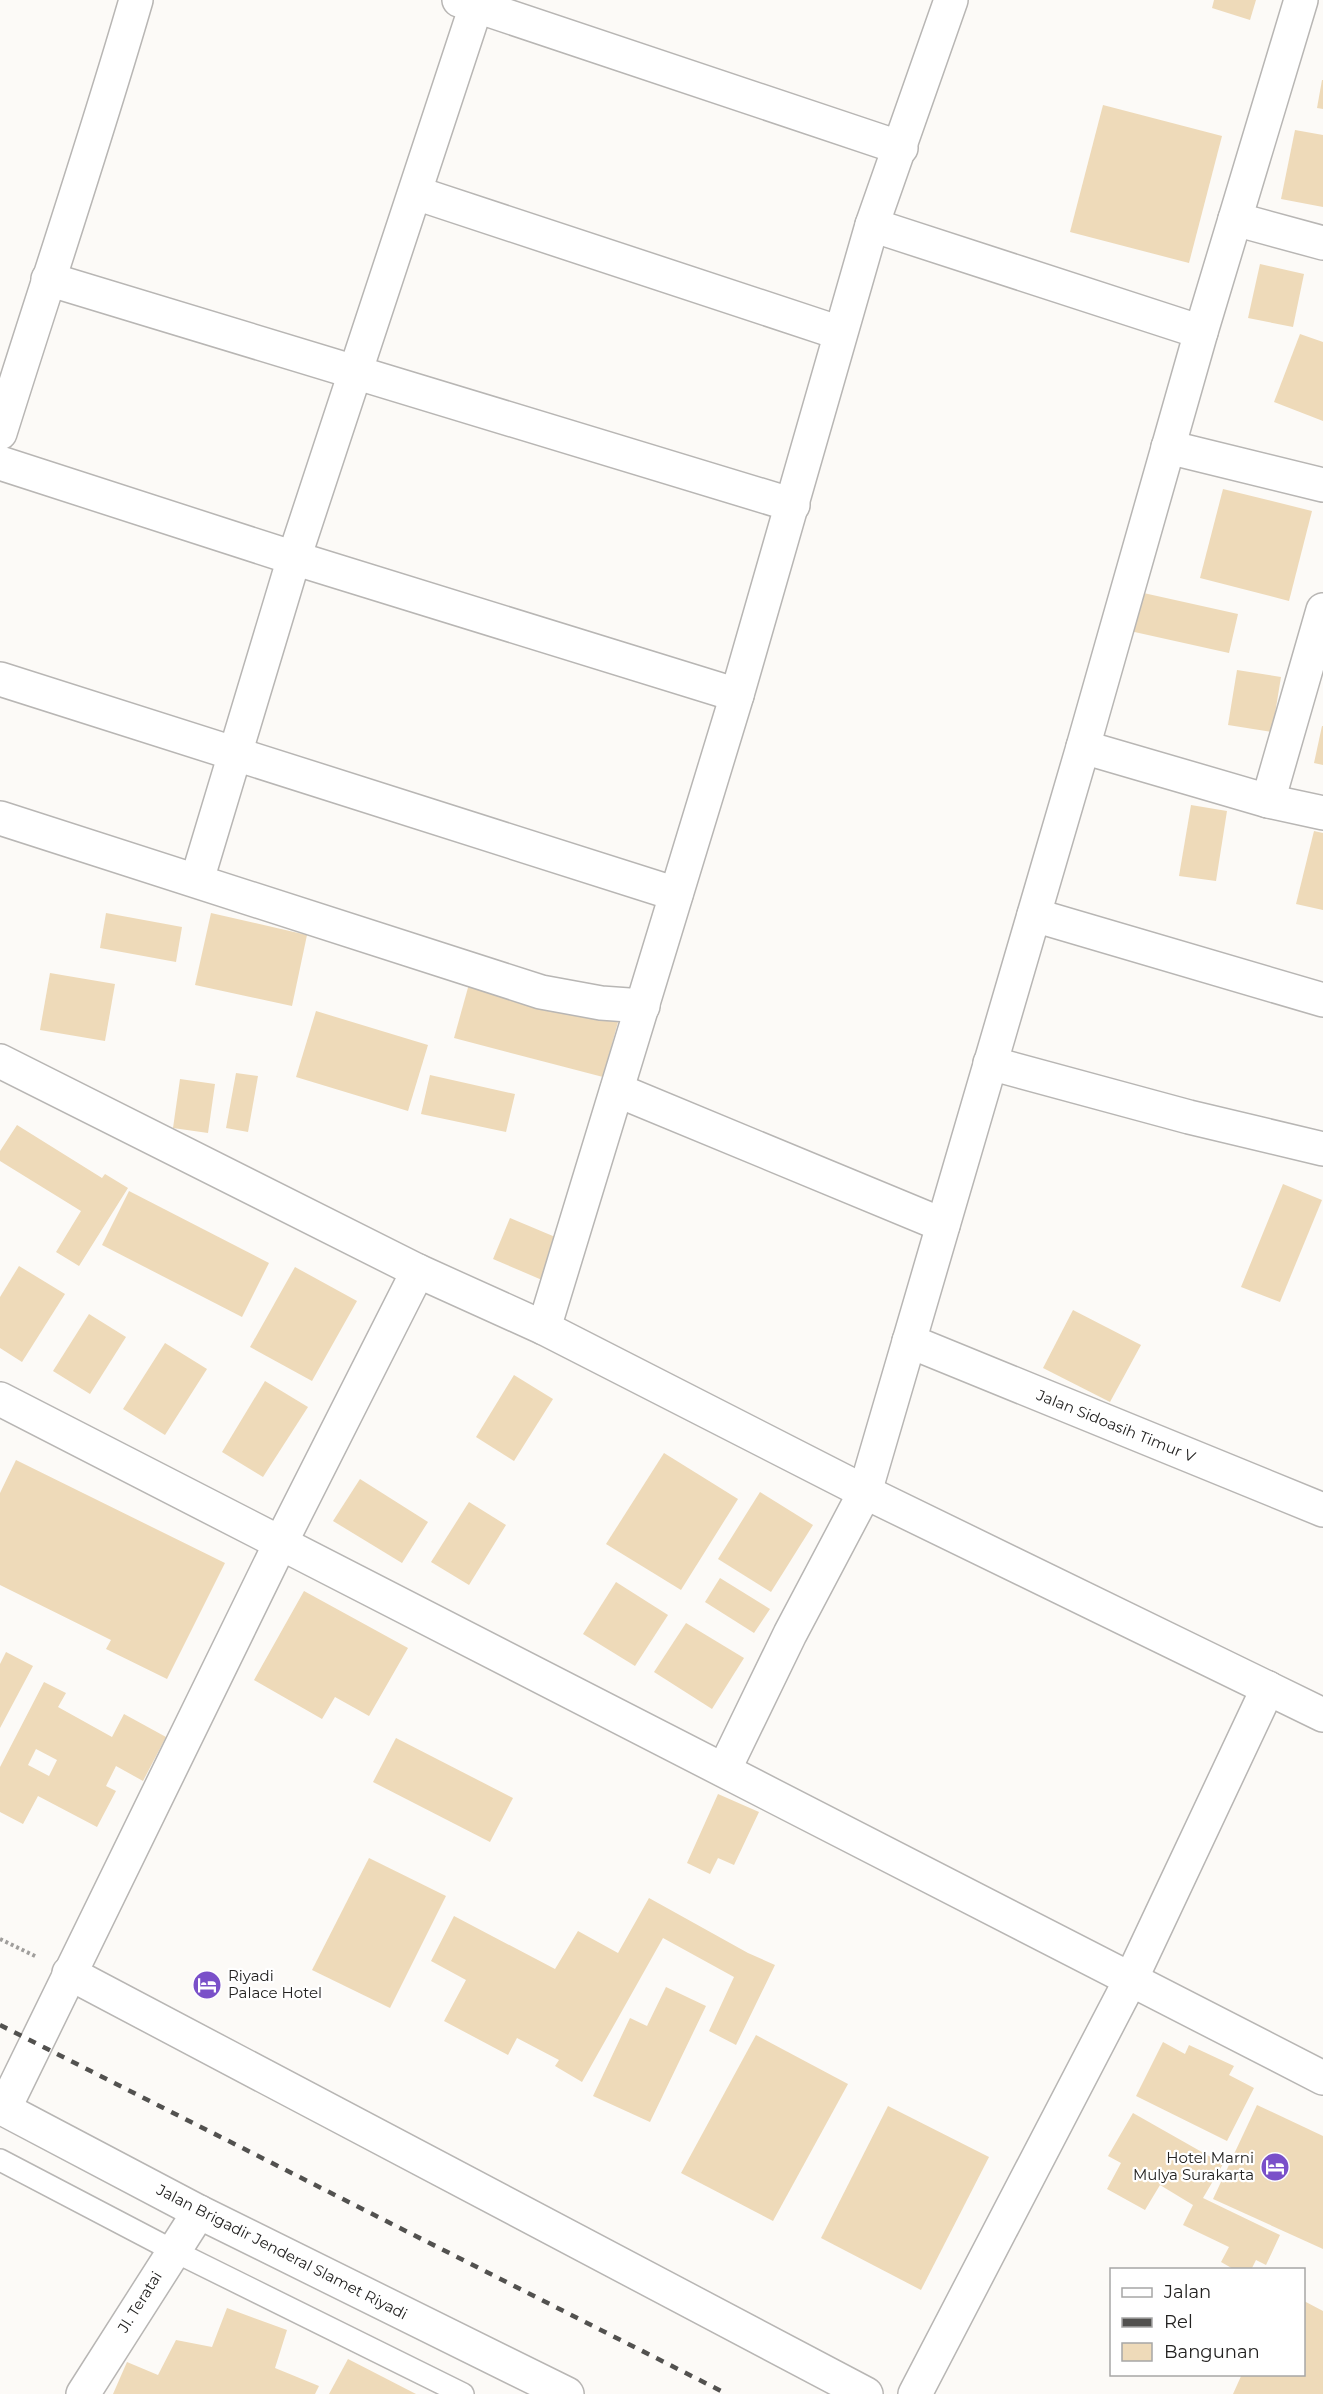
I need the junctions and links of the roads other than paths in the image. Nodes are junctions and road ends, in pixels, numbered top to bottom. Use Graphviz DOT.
graph roads {
  1 [pos="136,0"];
  2 [pos="951,0"];
  3 [pos="1301,0"];
  4 [pos="471,2"];
  5 [pos="901,148"];
  6 [pos="416,193"];
  7 [pos="1235,219"];
  8 [pos="872,225"];
  9 [pos="1323,243"];
  10 [pos="48,279"];
  11 [pos="1201,332"];
  12 [pos="840,333"];
  13 [pos="354,372"];
  14 [pos="0,433"];
  15 [pos="1168,447"];
  16 [pos="0,463"];
  17 [pos="1323,485"];
  18 [pos="793,504"];
  19 [pos="294,558"];
  20 [pos="1323,610"];
  21 [pos="0,679"];
  22 [pos="737,695"];
  23 [pos="1083,747"];
  24 [pos="233,754"];
  25 [pos="1268,801"];
  26 [pos="1323,813"];
  27 [pos="0,818"];
  28 [pos="196,880"];
  29 [pos="676,894"];
  30 [pos="1034,915"];
  31 [pos="1323,1000"];
  32 [pos="643,1006"];
  33 [pos="0,1061"];
  34 [pos="990,1063"];
  35 [pos="617,1090"];
  36 [pos="1323,1149"];
  37 [pos="943,1225"];
  38 [pos="418,1271"];
  39 [pos="544,1328"];
  40 [pos="909,1341"];
  41 [pos="0,1399"];
  42 [pos="865,1492"];
  43 [pos="1323,1510"];
  44 [pos="281,1542"];
  45 [pos="1268,1688"];
  46 [pos="1323,1714"];
  47 [pos="724,1770"];
  48 [pos="69,1973"];
  49 [pos="1131,1979"];
  50 [pos="1323,2078"];
  51 [pos="2,2108"];
  52 [pos="0,2160"];
  53 [pos="199,2212"];
  54 [pos="172,2250"];
  55 [pos="83,2394"];
  56 [pos="463,2394"];
  57 [pos="567,2394"];
  58 [pos="866,2394"];
  59 [pos="915,2394"];
  1 -- 10 [label="street"];
  2 -- 5 [label="street"];
  3 -- 7 [label="street"];
  4 -- 5 [label="street"];
  4 -- 6 [label="street"];
  5 -- 8 [label="street"];
  6 -- 12 [label="street"];
  6 -- 13 [label="street"];
  7 -- 9 [label="street"];
  7 -- 11 [label="street"];
  8 -- 11 [label="street"];
  8 -- 12 [label="street"];
  10 -- 13 [label="street"];
  10 -- 14 [label="street"];
  11 -- 15 [label="street"];
  12 -- 18 [label="street"];
  13 -- 18 [label="street"];
  13 -- 19 [label="street"];
  15 -- 17 [label="street"];
  15 -- 23 [label="street"];
  16 -- 19 [label="street"];
  18 -- 22 [label="street"];
  19 -- 22 [label="street"];
  19 -- 24 [label="street"];
  20 -- 25 [label="street"];
  21 -- 24 [label="street"];
  22 -- 29 [label="street"];
  23 -- 25 [label="street"];
  23 -- 30 [label="street"];
  24 -- 28 [label="street"];
  24 -- 29 [label="street"];
  25 -- 26 [label="street"];
  27 -- 28 [label="street"];
  28 -- 32 [label="street"];
  29 -- 32 [label="street"];
  30 -- 31 [label="street"];
  30 -- 34 [label="street"];
  32 -- 35 [label="street"];
  33 -- 38 [label="street"];
  34 -- 36 [label="street"];
  34 -- 37 [label="street"];
  35 -- 37 [label="street"];
  35 -- 39 [label="street"];
  37 -- 40 [label="street"];
  38 -- 39 [label="street"];
  38 -- 44 [label="street"];
  39 -- 42 [label="street"];
  40 -- 42 [label="street"];
  40 -- 43 [label="street, Jalan Sidoasih Timur V"];
  41 -- 44 [label="street"];
  42 -- 45 [label="street"];
  42 -- 47 [label="street"];
  44 -- 47 [label="street"];
  44 -- 48 [label="street"];
  45 -- 46 [label="street"];
  45 -- 49 [label="street"];
  47 -- 49 [label="street"];
  48 -- 51 [label="street"];
  48 -- 58 [label="street"];
  49 -- 50 [label="street"];
  49 -- 59 [label="street"];
  51 -- 53 [label="street, Jalan Brigadir Jenderal Slamet Riyadi"];
  52 -- 54 [label="lane"];
  53 -- 54 [label="street, Jl. Teratai"];
  53 -- 57 [label="street, Jalan Brigadir Jenderal Slamet Riyadi"];
  54 -- 55 [label="street, Jl. Teratai"];
  54 -- 56 [label="lane"];
}
